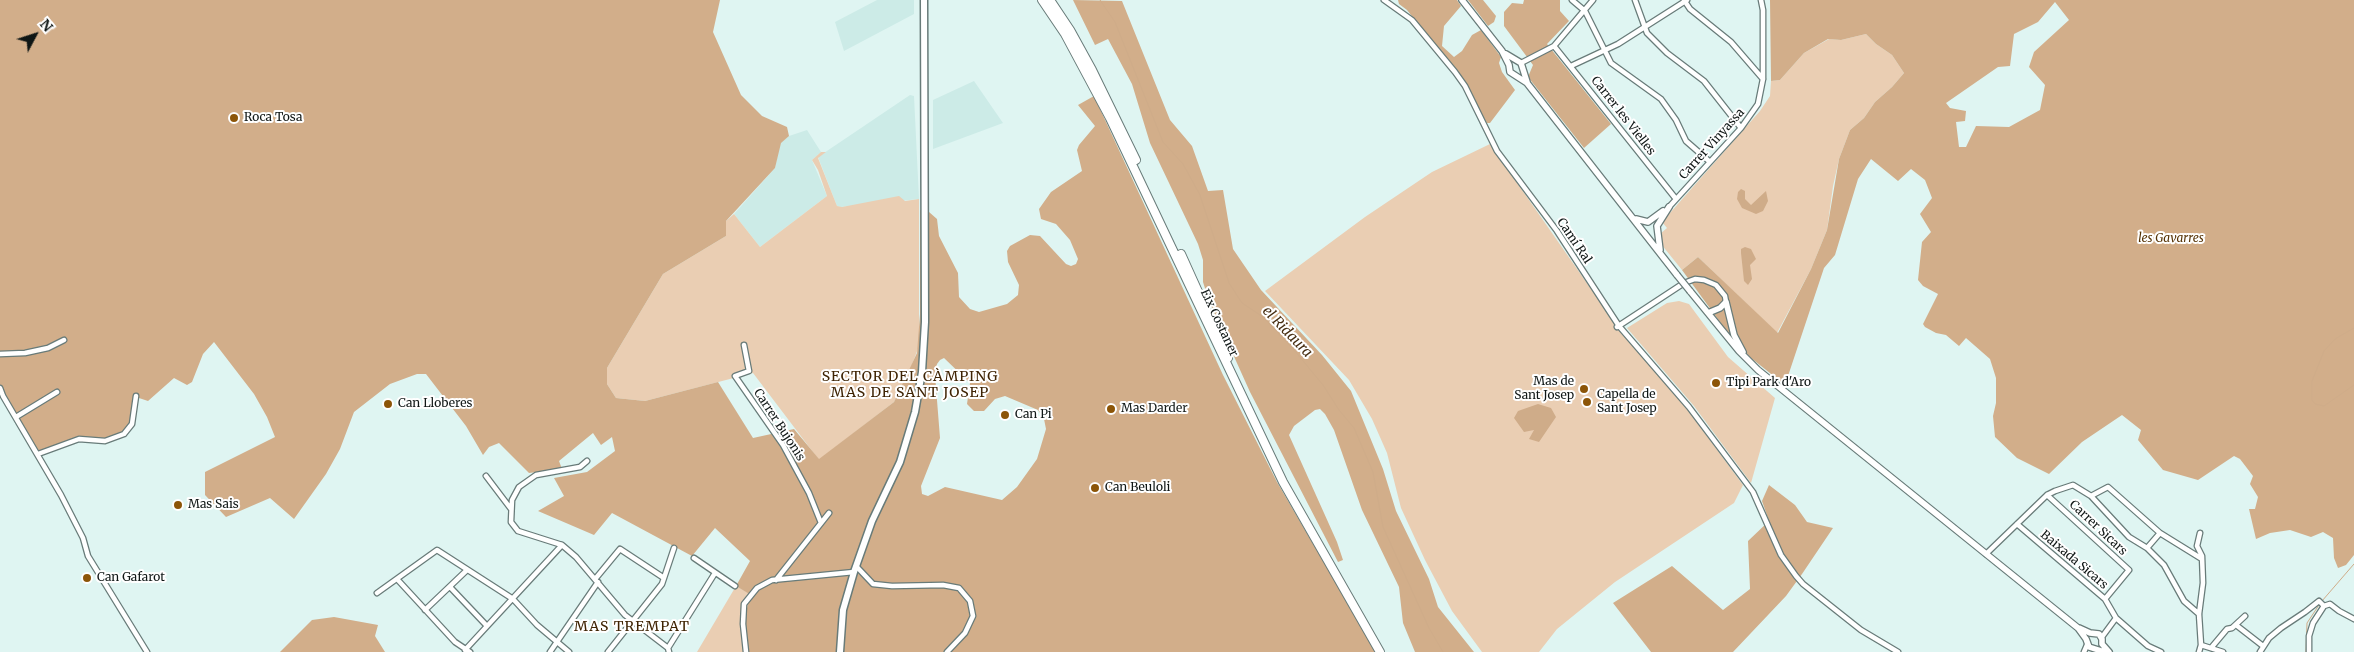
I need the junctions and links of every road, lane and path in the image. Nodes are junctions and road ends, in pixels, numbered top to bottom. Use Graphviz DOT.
graph roads {
  1 [pos="924,0"];
  2 [pos="1038,0"];
  3 [pos="1042,0"];
  4 [pos="1050,0"];
  5 [pos="1054,0"];
  6 [pos="1384,0"];
  7 [pos="1462,0"];
  8 [pos="1572,0"];
  9 [pos="1593,0"];
  10 [pos="1635,0"];
  11 [pos="1761,0"];
  12 [pos="1685,1"];
  13 [pos="1585,12"];
  14 [pos="1059,18"];
  15 [pos="1643,27"];
  16 [pos="1554,46"];
  17 [pos="1603,52"];
  18 [pos="1512,63"];
  19 [pos="1521,63"];
  20 [pos="1571,66"];
  21 [pos="1519,73"];
  22 [pos="1763,80"];
  23 [pos="1741,128"];
  24 [pos="1710,162"];
  25 [pos="1676,199"];
  26 [pos="1669,207"];
  27 [pos="1633,217"];
  28 [pos="1648,222"];
  29 [pos="1657,226"];
  30 [pos="1645,231"];
  31 [pos="1660,252"];
  32 [pos="1726,302"];
  33 [pos="1708,313"];
  34 [pos="1618,326"];
  35 [pos="64,340"];
  36 [pos="744,345"];
  37 [pos="0,354"];
  38 [pos="1749,361"];
  39 [pos="0,388"];
  40 [pos="57,392"];
  41 [pos="136,396"];
  42 [pos="16,417"];
  43 [pos="38,454"];
  44 [pos="587,461"];
  45 [pos="486,476"];
  46 [pos="2047,495"];
  47 [pos="2091,496"];
  48 [pos="511,509"];
  49 [pos="829,514"];
  50 [pos="821,523"];
  51 [pos="2017,524"];
  52 [pos="2160,533"];
  53 [pos="2200,533"];
  54 [pos="562,545"];
  55 [pos="674,548"];
  56 [pos="2147,548"];
  57 [pos="1986,554"];
  58 [pos="694,558"];
  59 [pos="2202,559"];
  60 [pos="855,569"];
  61 [pos="467,570"];
  62 [pos="715,573"];
  63 [pos="664,578"];
  64 [pos="397,579"];
  65 [pos="597,580"];
  66 [pos="776,580"];
  67 [pos="735,586"];
  68 [pos="450,587"];
  69 [pos="376,593"];
  70 [pos="512,599"];
  71 [pos="2105,599"];
  72 [pos="2324,605"];
  73 [pos="425,610"];
  74 [pos="2199,614"];
  75 [pos="2244,616"];
  76 [pos="2116,618"];
  77 [pos="2354,619"];
  78 [pos="633,622"];
  79 [pos="2236,625"];
  80 [pos="487,626"];
  81 [pos="557,642"];
  82 [pos="2092,643"];
  83 [pos="2201,645"];
  84 [pos="2263,646"];
  85 [pos="2211,648"];
  86 [pos="668,650"];
  87 [pos="467,651"];
  88 [pos="147,652"];
  89 [pos="550,652"];
  90 [pos="570,652"];
  91 [pos="608,652"];
  92 [pos="746,652"];
  93 [pos="840,652"];
  94 [pos="947,652"];
  95 [pos="1380,652"];
  96 [pos="1386,652"];
  97 [pos="1898,652"];
  98 [pos="2105,652"];
  99 [pos="2109,652"];
  100 [pos="2161,652"];
  101 [pos="2199,652"];
  102 [pos="2223,652"];
  103 [pos="2260,652"];
  104 [pos="2310,652"];
  1 -- 60 [label="main road"];
  2 -- 14 [label="highway"];
  3 -- 14 [label="highway, Eix Costaner"];
  4 -- 14 [label="highway, Eix Costaner"];
  5 -- 14 [label="highway"];
  6 -- 34 [label="street, Camí Ral"];
  7 -- 18 [label="street"];
  8 -- 13 [label="street"];
  9 -- 13 [label="street"];
  10 -- 15 [label="street"];
  11 -- 22 [label="street, Carrer Vinyassa"];
  12 -- 15 [label="street"];
  12 -- 22 [label="street"];
  13 -- 16 [label="street"];
  13 -- 17 [label="street"];
  14 -- 95 [label="highway, Eix Costaner"];
  14 -- 96 [label="highway, Eix Costaner"];
  15 -- 17 [label="street"];
  15 -- 23 [label="street"];
  16 -- 19 [label="street"];
  16 -- 20 [label="street, Carrer les Vielles"];
  17 -- 20 [label="street"];
  17 -- 24 [label="street"];
  18 -- 19 [label="street"];
  18 -- 21 [label="street"];
  19 -- 21 [label="street"];
  20 -- 25 [label="street, Carrer les Vielles"];
  21 -- 27 [label="street"];
  22 -- 23 [label="street, Carrer Vinyassa"];
  23 -- 24 [label="street, Carrer Vinyassa"];
  24 -- 25 [label="street, Carrer Vinyassa"];
  25 -- 26 [label="street, Carrer Vinyassa"];
  26 -- 28 [label="street"];
  26 -- 29 [label="street"];
  27 -- 28 [label="street"];
  27 -- 30 [label="street"];
  28 -- 30 [label="street"];
  29 -- 30 [label="street"];
  29 -- 31 [label="street"];
  30 -- 31 [label="street"];
  31 -- 33 [label="street, bridge"];
  32 -- 33 [label="street"];
  32 -- 34 [label="street"];
  32 -- 38 [label="street"];
  33 -- 38 [label="street"];
  34 -- 97 [label="street, Camí Ral"];
  35 -- 37 [label="street"];
  36 -- 50 [label="street, Carrer Bujonis"];
  38 -- 57 [label="street"];
  39 -- 42 [label="street"];
  40 -- 42 [label="street"];
  41 -- 43 [label="street"];
  42 -- 43 [label="street"];
  43 -- 88 [label="street"];
  44 -- 48 [label="street"];
  45 -- 48 [label="street"];
  46 -- 47 [label="street"];
  46 -- 51 [label="street"];
  46 -- 71 [label="street, Carrer Sicars"];
  47 -- 52 [label="street"];
  47 -- 56 [label="street"];
  48 -- 54 [label="street"];
  49 -- 50 [label="street"];
  50 -- 66 [label="street"];
  51 -- 57 [label="street"];
  51 -- 71 [label="street, Baixada Sicars"];
  52 -- 56 [label="street"];
  52 -- 59 [label="street"];
  53 -- 59 [label="street"];
  54 -- 65 [label="street"];
  54 -- 70 [label="street"];
  55 -- 63 [label="street"];
  56 -- 74 [label="street"];
  57 -- 82 [label="street"];
  58 -- 62 [label="street"];
  59 -- 74 [label="street"];
  60 -- 66 [label="street"];
  60 -- 93 [label="main road"];
  60 -- 94 [label="street"];
  61 -- 64 [label="street"];
  61 -- 68 [label="street"];
  61 -- 70 [label="street"];
  62 -- 67 [label="street"];
  62 -- 86 [label="street"];
  63 -- 65 [label="street"];
  63 -- 78 [label="street"];
  64 -- 69 [label="street"];
  64 -- 73 [label="street"];
  65 -- 78 [label="street"];
  65 -- 81 [label="street"];
  66 -- 92 [label="street"];
  68 -- 73 [label="street"];
  68 -- 80 [label="street"];
  70 -- 80 [label="street"];
  70 -- 81 [label="street"];
  71 -- 76 [label="street, Baixada Sicars"];
  72 -- 77 [label="street"];
  72 -- 84 [label="street"];
  72 -- 104 [label="street"];
  73 -- 87 [label="street"];
  74 -- 83 [label="street"];
  75 -- 79 [label="street"];
  76 -- 82 [label="street"];
  76 -- 100 [label="street, Baixada Sicars"];
  78 -- 86 [label="street"];
  78 -- 91 [label="street"];
  79 -- 84 [label="street"];
  79 -- 85 [label="street"];
  80 -- 87 [label="street"];
  81 -- 89 [label="street"];
  81 -- 90 [label="street"];
  82 -- 98 [label="street"];
  82 -- 99 [label="street"];
  83 -- 85 [label="street"];
  83 -- 101 [label="street"];
  84 -- 103 [label="street"];
  85 -- 102 [label="street"];
}
